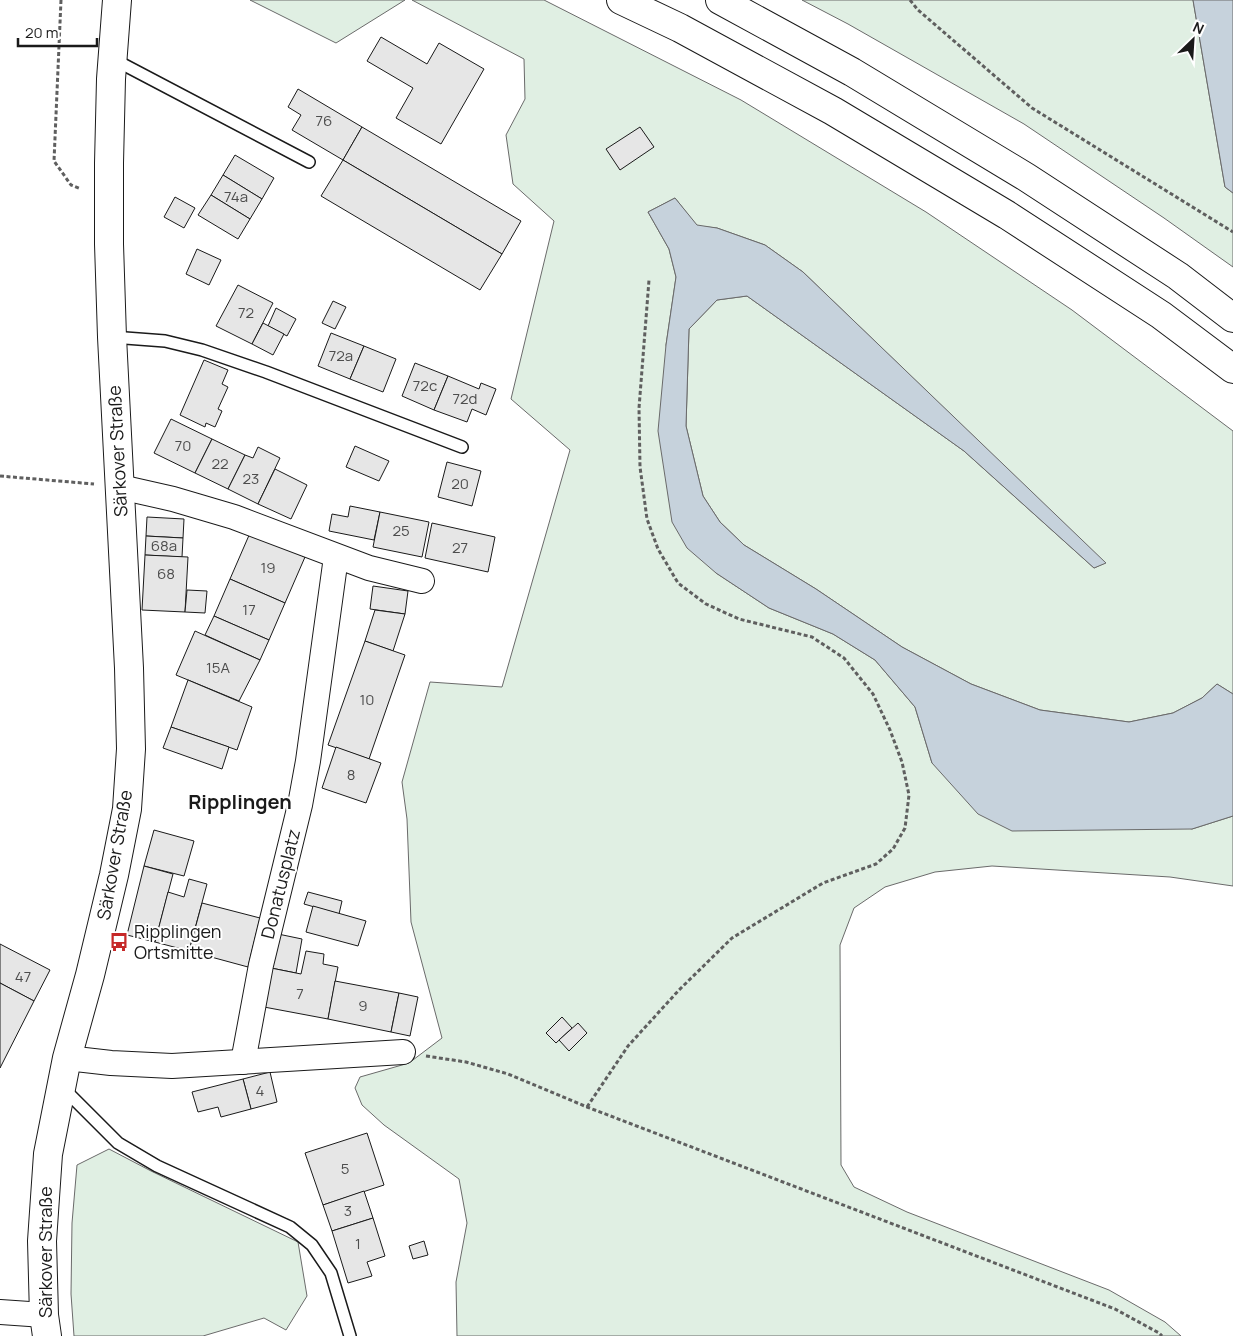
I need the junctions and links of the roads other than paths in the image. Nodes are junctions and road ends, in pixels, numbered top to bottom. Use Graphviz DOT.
graph roads {
  1 [pos="117,0"];
  2 [pos="621,0"];
  3 [pos="720,0"];
  4 [pos="112,58"];
  5 [pos="309,162"];
  6 [pos="1233,318"];
  7 [pos="112,337"];
  8 [pos="1233,369"];
  9 [pos="462,447"];
  10 [pos="120,487"];
  11 [pos="336,557"];
  12 [pos="422,581"];
  13 [pos="404,1052"];
  14 [pos="67,1058"];
  15 [pos="243,1062"];
  16 [pos="61,1086"];
  17 [pos="0,1312"];
  18 [pos="46,1326"];
  19 [pos="350,1336"];
  1 -- 4 [label="main road, Särkover Straße"];
  2 -- 8 [label="main road"];
  3 -- 6 [label="main road"];
  4 -- 5 [label="lane"];
  4 -- 7 [label="main road, Särkover Straße"];
  7 -- 9 [label="lane"];
  7 -- 10 [label="main road, Särkover Straße"];
  10 -- 11 [label="street"];
  10 -- 14 [label="main road, Särkover Straße"];
  11 -- 12 [label="street"];
  11 -- 15 [label="street, Donatusplatz"];
  13 -- 15 [label="street"];
  14 -- 15 [label="street"];
  14 -- 16 [label="main road, Särkover Straße"];
  16 -- 18 [label="main road, Särkover Straße"];
  16 -- 19 [label="lane"];
  17 -- 18 [label="street"];
}
